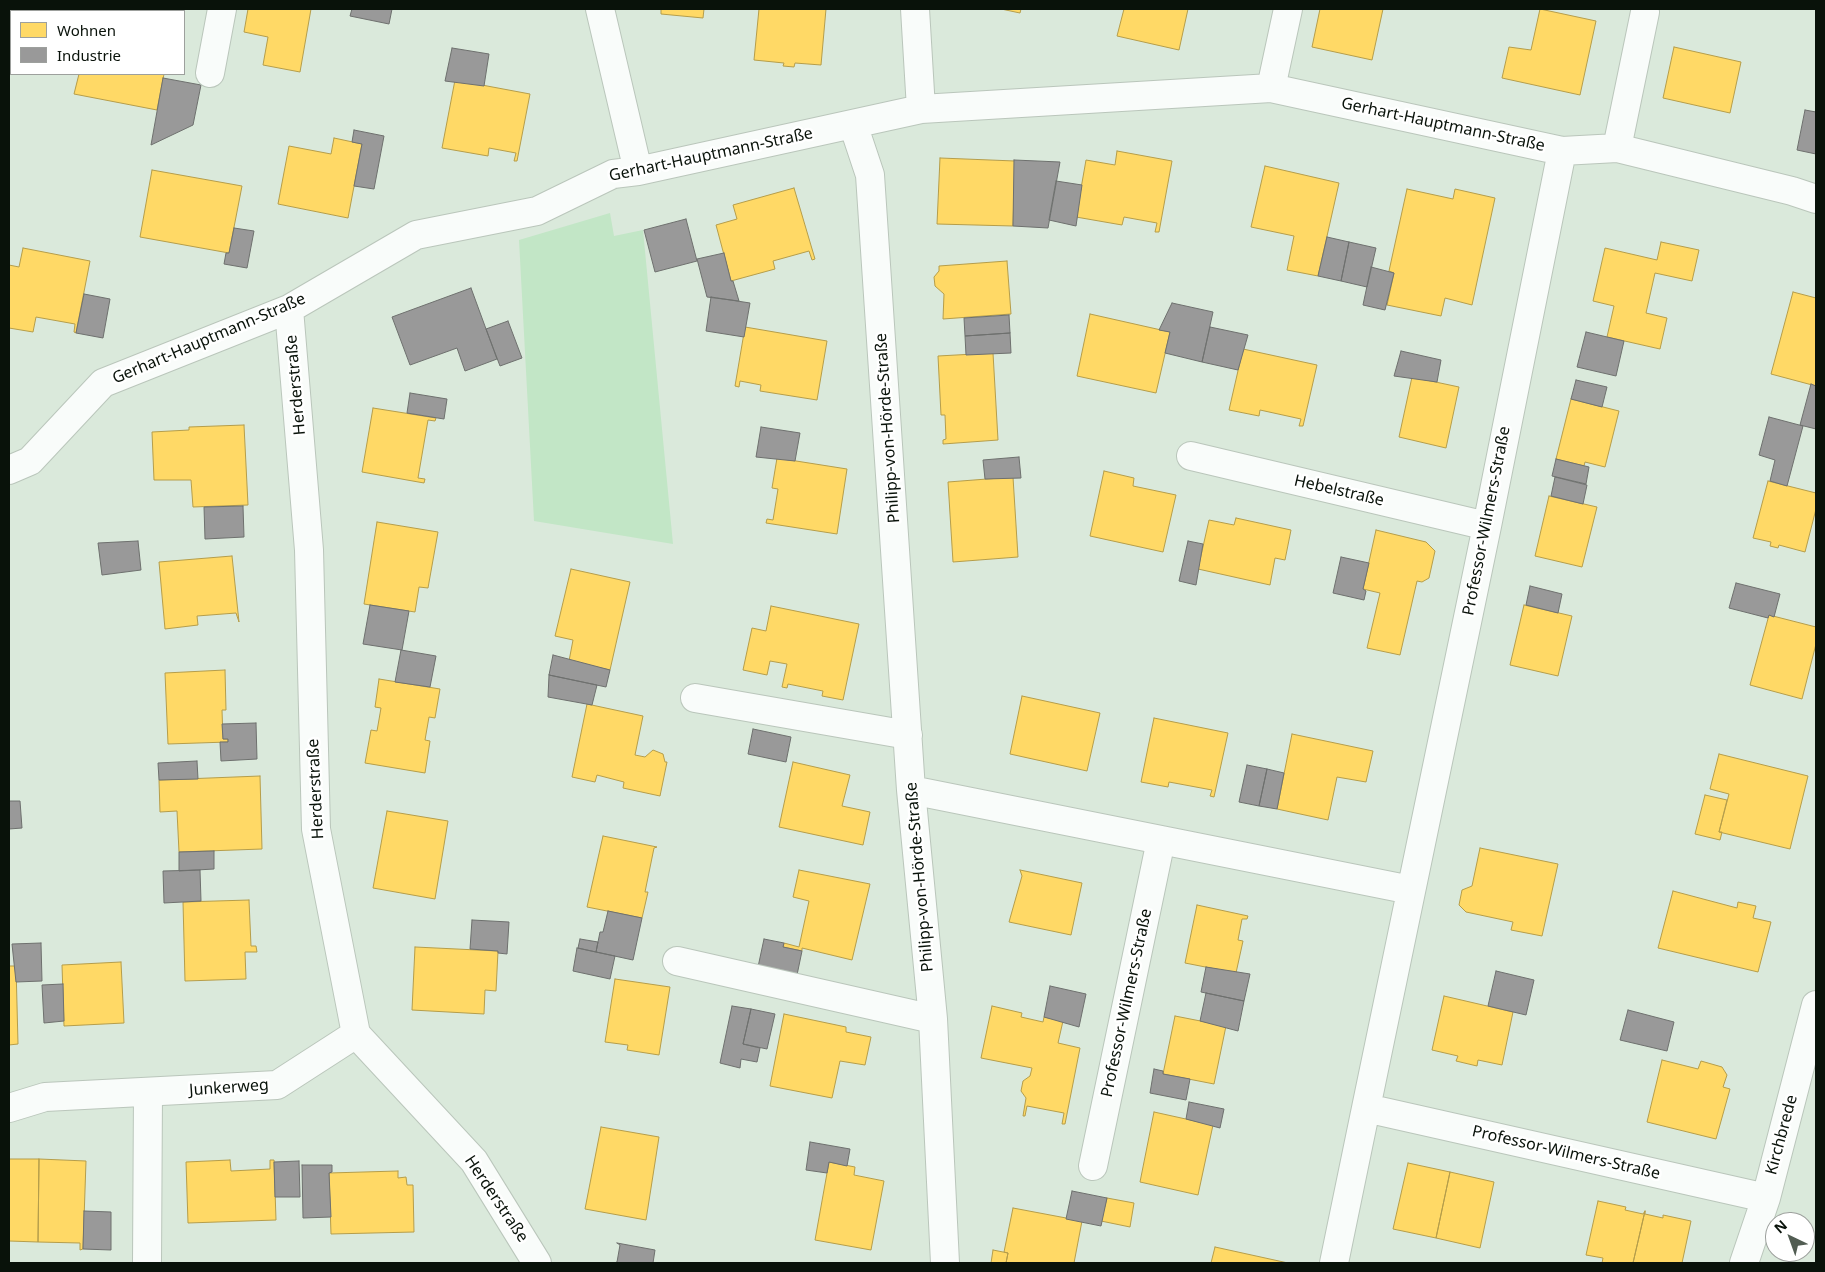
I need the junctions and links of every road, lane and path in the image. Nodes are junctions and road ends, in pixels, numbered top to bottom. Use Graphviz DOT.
graph roads {
  1 [pos="222,9"];
  2 [pos="600,9"];
  3 [pos="915,9"];
  4 [pos="1288,9"];
  5 [pos="1645,12"];
  6 [pos="210,73"];
  7 [pos="1271,88"];
  8 [pos="921,109"];
  9 [pos="853,124"];
  10 [pos="1617,148"];
  11 [pos="1562,151"];
  12 [pos="638,170"];
  13 [pos="1816,199"];
  14 [pos="289,309"];
  15 [pos="1191,456"];
  16 [pos="9,470"];
  17 [pos="1487,526"];
  18 [pos="695,698"];
  19 [pos="908,735"];
  20 [pos="911,790"];
  21 [pos="1161,840"];
  22 [pos="1411,890"];
  23 [pos="677,961"];
  24 [pos="1816,1005"];
  25 [pos="933,1019"];
  26 [pos="356,1034"];
  27 [pos="148,1093"];
  28 [pos="9,1108"];
  29 [pos="1366,1108"];
  30 [pos="1093,1166"];
  31 [pos="1766,1198"];
  32 [pos="147,1263"];
  33 [pos="537,1263"];
  34 [pos="945,1263"];
  35 [pos="1334,1263"];
  36 [pos="1744,1263"];
  1 -- 6 [label="street"];
  2 -- 12 [label="street"];
  3 -- 8 [label="street"];
  4 -- 7 [label="street"];
  5 -- 10 [label="street"];
  7 -- 8 [label="street, Gerhart-Hauptmann-Straße"];
  7 -- 11 [label="street, Gerhart-Hauptmann-Straße"];
  8 -- 9 [label="street, Gerhart-Hauptmann-Straße"];
  9 -- 12 [label="street, Gerhart-Hauptmann-Straße"];
  9 -- 19 [label="street, Philipp-von-Hörde-Straße"];
  10 -- 11 [label="street, Gerhart-Hauptmann-Straße"];
  10 -- 13 [label="street, Gerhart-Hauptmann-Straße"];
  11 -- 17 [label="street, Professor-Wilmers-Straße"];
  12 -- 14 [label="street, Gerhart-Hauptmann-Straße"];
  14 -- 16 [label="street, Gerhart-Hauptmann-Straße"];
  14 -- 26 [label="street, Herderstraße"];
  15 -- 17 [label="street, Hebelstraße"];
  17 -- 22 [label="street, Professor-Wilmers-Straße"];
  18 -- 19 [label="street"];
  19 -- 20 [label="street, Philipp-von-Hörde-Straße"];
  20 -- 21 [label="street"];
  20 -- 25 [label="street, Philipp-von-Hörde-Straße"];
  21 -- 22 [label="street"];
  21 -- 30 [label="street, Professor-Wilmers-Straße"];
  22 -- 29 [label="street, Professor-Wilmers-Straße"];
  23 -- 25 [label="street"];
  24 -- 31 [label="street, Kirchbrede"];
  25 -- 34 [label="street, Philipp-von-Hörde-Straße"];
  26 -- 27 [label="street, Junkerweg"];
  26 -- 33 [label="street, Herderstraße"];
  27 -- 28 [label="street, Junkerweg"];
  27 -- 32 [label="street"];
  29 -- 31 [label="street, Professor-Wilmers-Straße"];
  29 -- 35 [label="street, Professor-Wilmers-Straße"];
  31 -- 36 [label="street, Kirchbrede"];
}
